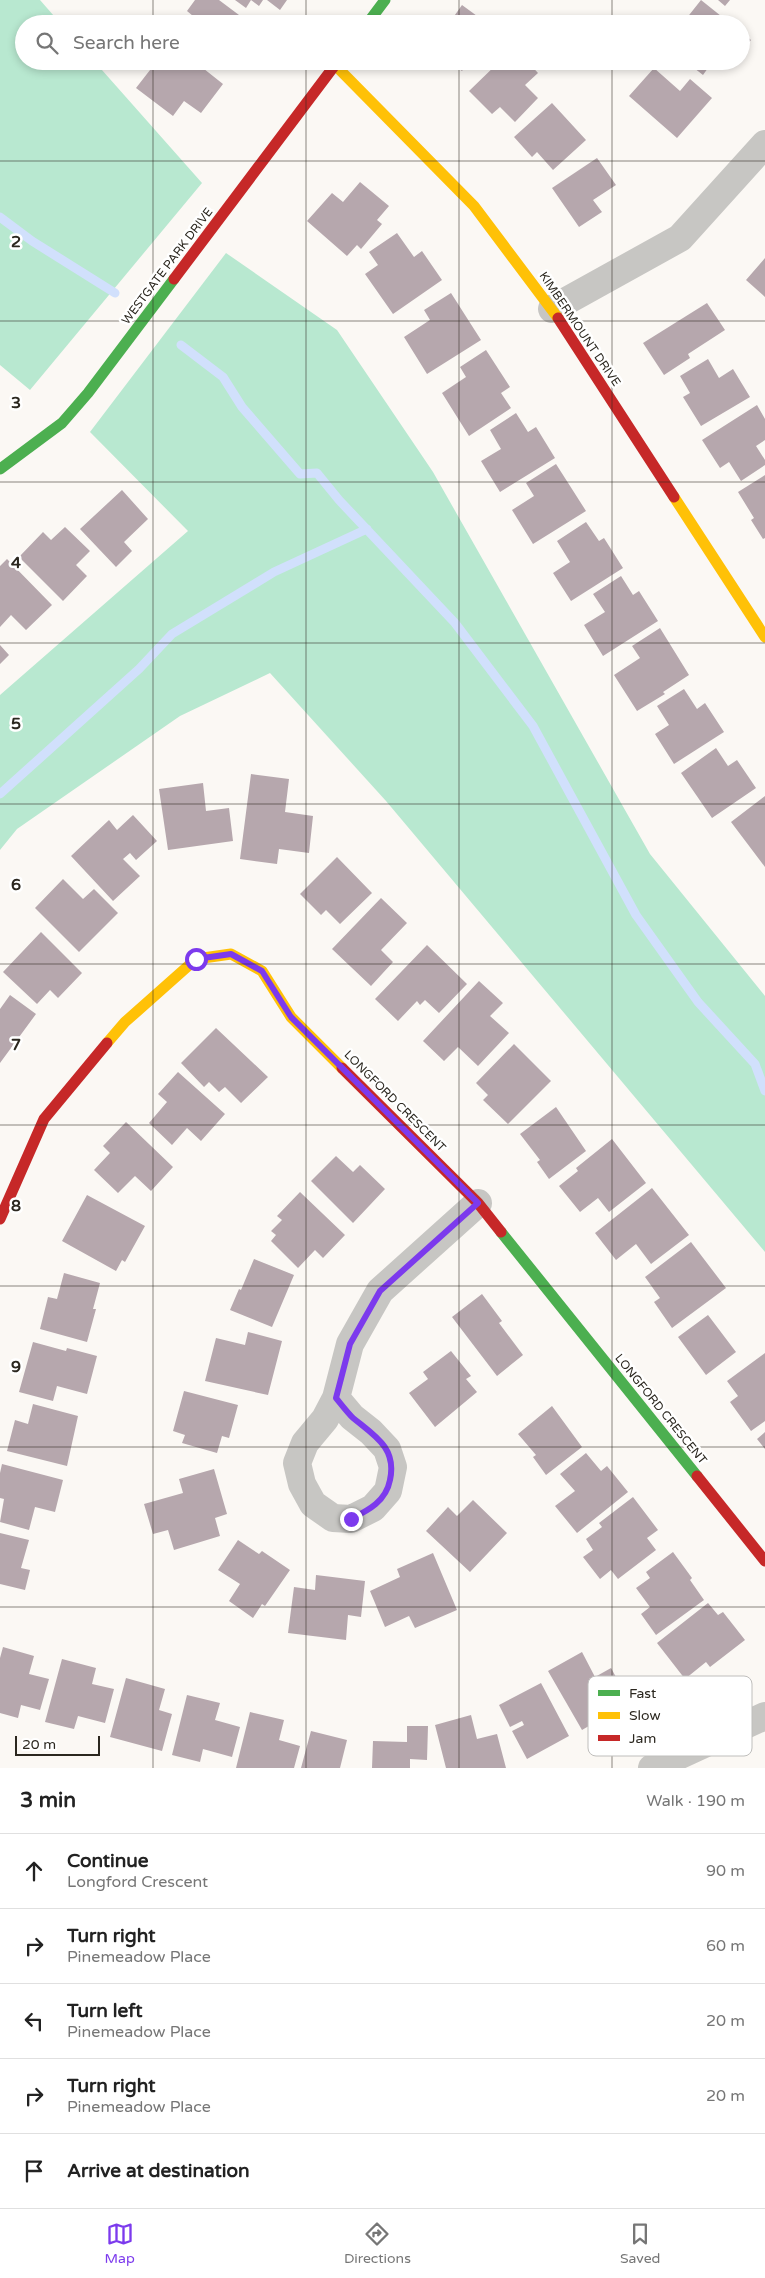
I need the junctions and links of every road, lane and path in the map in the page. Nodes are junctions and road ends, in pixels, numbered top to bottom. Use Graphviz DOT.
graph roads {
  1 [pos="385,0"];
  2 [pos="374,15"];
  3 [pos="331,70"];
  4 [pos="343,70"];
  5 [pos="765,144"];
  6 [pos="552,309"];
  7 [pos="0,468"];
  8 [pos="765,637"];
  9 [pos="478,1203"];
  10 [pos="0,1219"];
  11 [pos="336,1398"];
  12 [pos="765,1561"];
  13 [pos="765,1716"];
  14 [pos="752,1722"];
  15 [pos="678,1756"];
  16 [pos="652,1768"];
  1 -- 2 [label="street"];
  3 -- 7 [label="street, WESTGATE PARK DRIVE"];
  4 -- 6 [label="street, KIMBERMOUNT DRIVE"];
  5 -- 6 [label="street"];
  6 -- 8 [label="street, KIMBERMOUNT DRIVE"];
  9 -- 10 [label="street, LONGFORD CRESCENT"];
  9 -- 11 [label="street"];
  9 -- 12 [label="street, LONGFORD CRESCENT"];
  13 -- 14 [label="street"];
  15 -- 16 [label="street"];
}
